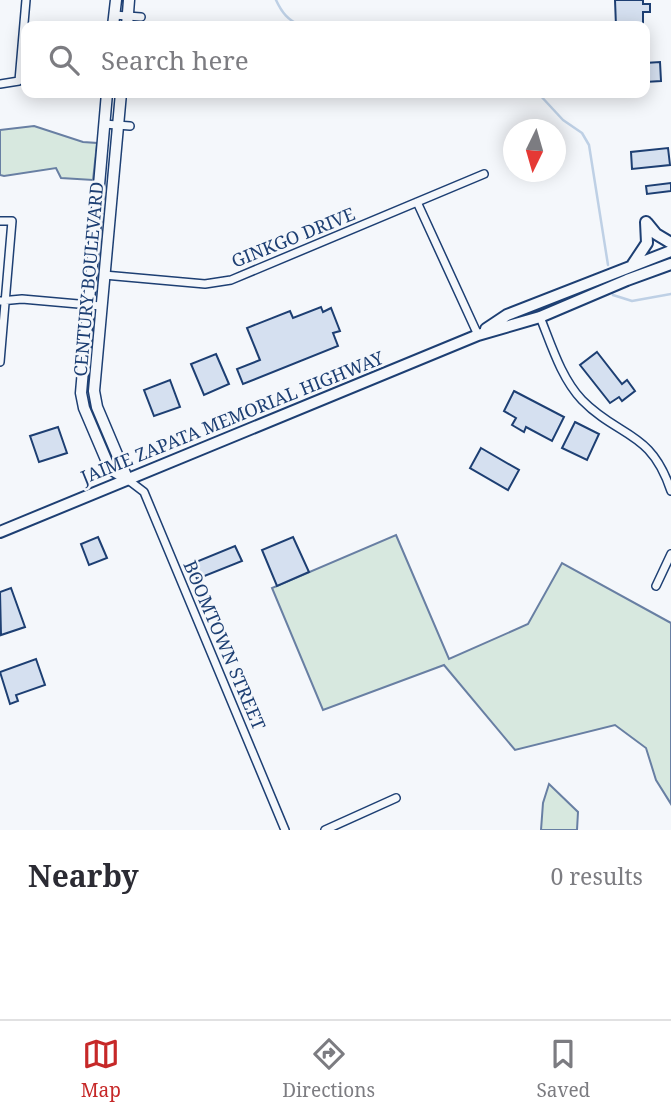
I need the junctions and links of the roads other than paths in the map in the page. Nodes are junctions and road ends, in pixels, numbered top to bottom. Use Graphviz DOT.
graph roads {
  1 [pos="26,0"];
  2 [pos="116,0"];
  3 [pos="129,0"];
  4 [pos="141,17"];
  5 [pos="24,21"];
  6 [pos="114,21"];
  7 [pos="127,21"];
  8 [pos="21,58"];
  9 [pos="0,84"];
  10 [pos="107,98"];
  11 [pos="121,98"];
  12 [pos="104,124"];
  13 [pos="118,125"];
  14 [pos="130,126"];
  15 [pos="484,174"];
  16 [pos="417,202"];
  17 [pos="0,221"];
  18 [pos="671,243"];
  19 [pos="671,251"];
  20 [pos="634,264"];
  21 [pos="671,264"];
  22 [pos="104,275"];
  23 [pos="592,281"];
  24 [pos="3,300"];
  25 [pos="88,305"];
  26 [pos="102,306"];
  27 [pos="540,317"];
  28 [pos="478,335"];
  29 [pos="0,362"];
  30 [pos="127,479"];
  31 [pos="671,491"];
  32 [pos="0,532"];
  33 [pos="671,554"];
  34 [pos="656,586"];
  35 [pos="396,799"];
  36 [pos="285,830"];
  37 [pos="325,830"];
  1 -- 5 [label="street"];
  2 -- 6 [label="street"];
  3 -- 7 [label="street"];
  4 -- 7 [label="street"];
  6 -- 7 [label="street"];
  8 -- 9 [label="street"];
  10 -- 12 [label="street, CENTURY BOULEVARD"];
  11 -- 13 [label="street, CENTURY BOULEVARD"];
  12 -- 13 [label="street"];
  12 -- 25 [label="street, CENTURY BOULEVARD"];
  13 -- 14 [label="street"];
  13 -- 22 [label="street, CENTURY BOULEVARD"];
  15 -- 16 [label="street, GINKGO DRIVE"];
  16 -- 22 [label="street, GINKGO DRIVE"];
  16 -- 28 [label="street"];
  17 -- 24 [label="street"];
  18 -- 20 [label="main road"];
  19 -- 20 [label="main road, JAIME ZAPATA MEMORIAL HIGHWAY"];
  20 -- 23 [label="main road, JAIME ZAPATA MEMORIAL HIGHWAY"];
  21 -- 27 [label="main road, JAIME ZAPATA MEMORIAL HIGHWAY"];
  22 -- 26 [label="street, CENTURY BOULEVARD"];
  23 -- 27 [label="main road"];
  23 -- 28 [label="main road, JAIME ZAPATA MEMORIAL HIGHWAY"];
  24 -- 25 [label="street"];
  24 -- 29 [label="street"];
  25 -- 26 [label="street"];
  25 -- 30 [label="street, CENTURY BOULEVARD"];
  26 -- 30 [label="street, CENTURY BOULEVARD"];
  27 -- 28 [label="main road, JAIME ZAPATA MEMORIAL HIGHWAY"];
  27 -- 31 [label="street"];
  28 -- 30 [label="main road, JAIME ZAPATA MEMORIAL HIGHWAY"];
  30 -- 32 [label="main road, JAIME ZAPATA MEMORIAL HIGHWAY"];
  30 -- 36 [label="street, BOOMTOWN STREET"];
  33 -- 34 [label="street"];
  35 -- 37 [label="street"];
}
